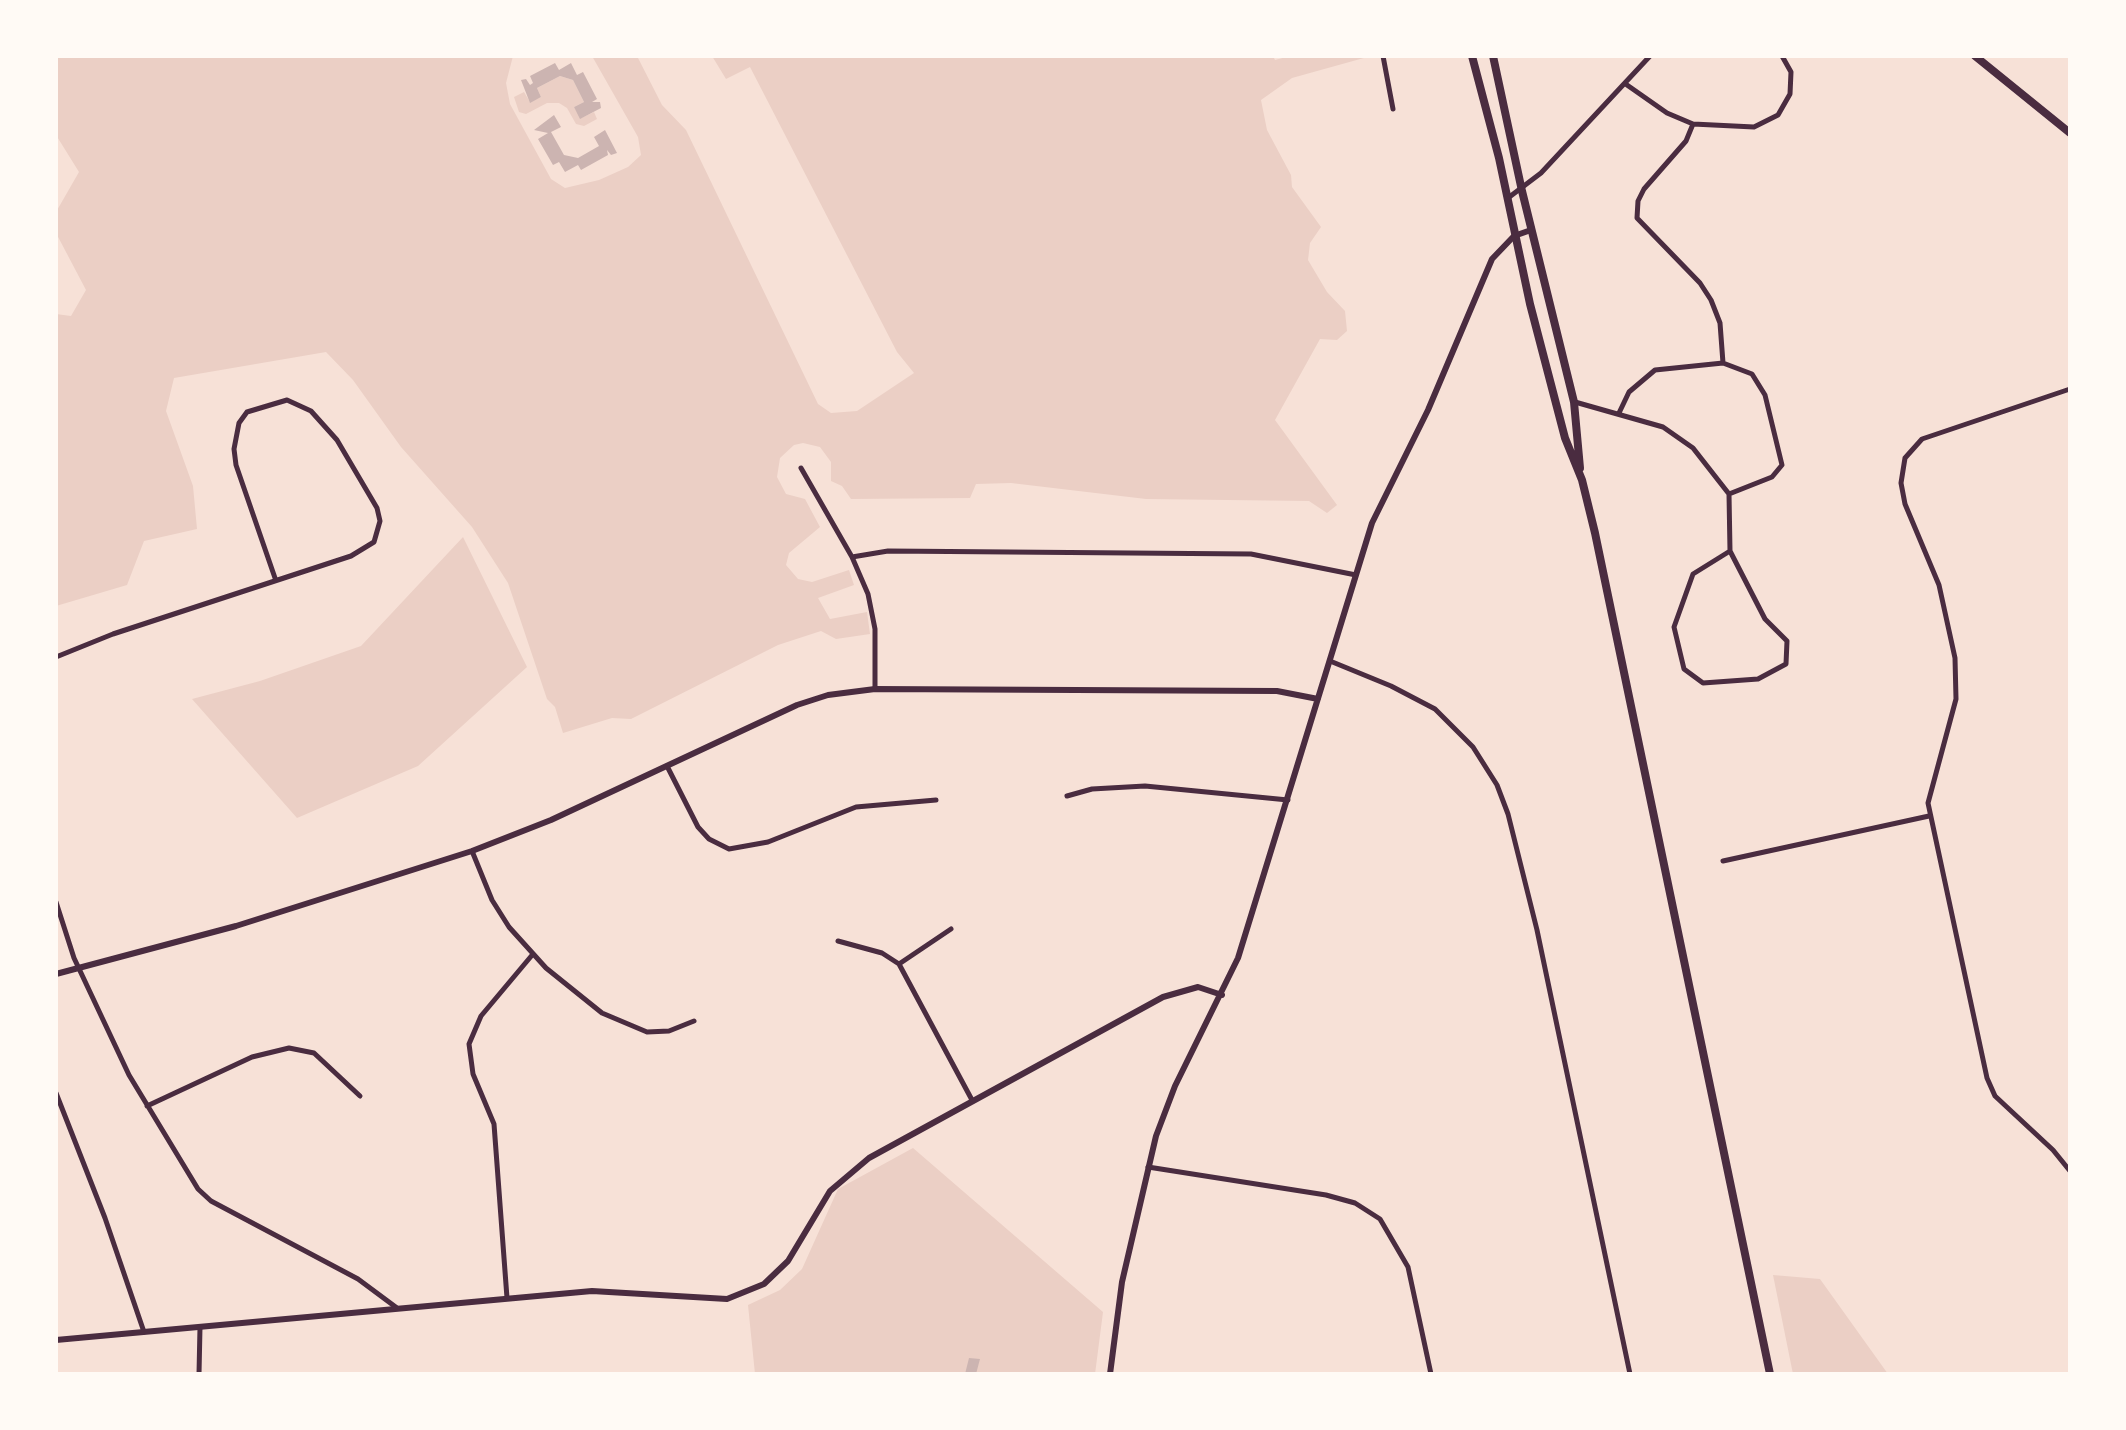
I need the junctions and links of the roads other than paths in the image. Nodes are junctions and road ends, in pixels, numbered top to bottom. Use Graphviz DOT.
graph roads {
  1 [pos="1383,56"];
  2 [pos="1472,56"];
  3 [pos="1493,56"];
  4 [pos="1650,56"];
  5 [pos="1782,56"];
  6 [pos="1975,56"];
  7 [pos="1627,85"];
  8 [pos="1393,109"];
  9 [pos="1693,124"];
  10 [pos="2070,133"];
  11 [pos="1522,191"];
  12 [pos="1507,198"];
  13 [pos="1531,230"];
  14 [pos="1514,236"];
  15 [pos="1723,363"];
  16 [pos="2070,389"];
  17 [pos="1574,402"];
  18 [pos="1619,413"];
  19 [pos="801,468"];
  20 [pos="1582,480"];
  21 [pos="1729,494"];
  22 [pos="1730,551"];
  23 [pos="852,557"];
  24 [pos="1356,575"];
  25 [pos="275,578"];
  26 [pos="56,657"];
  27 [pos="1330,661"];
  28 [pos="875,689"];
  29 [pos="1318,699"];
  30 [pos="667,766"];
  31 [pos="1067,796"];
  32 [pos="936,800"];
  33 [pos="1288,800"];
  34 [pos="1929,816"];
  35 [pos="472,851"];
  36 [pos="1723,861"];
  37 [pos="56,902"];
  38 [pos="951,929"];
  39 [pos="838,941"];
  40 [pos="533,954"];
  41 [pos="899,964"];
  42 [pos="80,969"];
  43 [pos="56,974"];
  44 [pos="1222,995"];
  45 [pos="694,1021"];
  46 [pos="56,1093"];
  47 [pos="360,1096"];
  48 [pos="972,1100"];
  49 [pos="147,1106"];
  50 [pos="1148,1167"];
  51 [pos="2070,1171"];
  52 [pos="507,1298"];
  53 [pos="397,1308"];
  54 [pos="200,1327"];
  55 [pos="144,1332"];
  56 [pos="56,1340"];
  57 [pos="199,1374"];
  58 [pos="1110,1374"];
  59 [pos="1431,1374"];
  60 [pos="1630,1374"];
  61 [pos="1770,1374"];
  1 -- 8 [label="street"];
  2 -- 12 [label="main road"];
  3 -- 11 [label="main road"];
  4 -- 7 [label="street"];
  5 -- 9 [label="street"];
  6 -- 10 [label="main road"];
  7 -- 9 [label="street"];
  7 -- 11 [label="street"];
  9 -- 15 [label="street"];
  11 -- 12 [label="street"];
  11 -- 13 [label="main road"];
  12 -- 14 [label="main road"];
  13 -- 14 [label="street"];
  13 -- 17 [label="main road"];
  14 -- 20 [label="main road"];
  14 -- 24 [label="street"];
  15 -- 18 [label="street"];
  15 -- 21 [label="street"];
  16 -- 34 [label="street"];
  17 -- 18 [label="street"];
  17 -- 20 [label="main road"];
  18 -- 21 [label="street"];
  19 -- 23 [label="street"];
  20 -- 61 [label="main road"];
  21 -- 22 [label="street"];
  22 -- 22 [label="street"];
  23 -- 24 [label="street"];
  23 -- 28 [label="street"];
  24 -- 27 [label="street"];
  25 -- 25 [label="street"];
  25 -- 26 [label="street"];
  27 -- 29 [label="street"];
  27 -- 60 [label="street"];
  28 -- 29 [label="street"];
  28 -- 30 [label="street"];
  29 -- 33 [label="street"];
  30 -- 32 [label="street"];
  30 -- 35 [label="street"];
  31 -- 33 [label="street"];
  33 -- 44 [label="street"];
  34 -- 36 [label="street"];
  34 -- 51 [label="street"];
  35 -- 40 [label="street"];
  35 -- 42 [label="street"];
  37 -- 42 [label="street"];
  38 -- 41 [label="street"];
  39 -- 41 [label="street"];
  40 -- 45 [label="street"];
  40 -- 52 [label="street"];
  41 -- 48 [label="street"];
  42 -- 43 [label="street"];
  42 -- 49 [label="street"];
  44 -- 48 [label="street"];
  44 -- 50 [label="street"];
  46 -- 55 [label="street"];
  47 -- 49 [label="street"];
  48 -- 52 [label="street"];
  49 -- 53 [label="street"];
  50 -- 58 [label="street"];
  50 -- 59 [label="street"];
  52 -- 53 [label="street"];
  53 -- 54 [label="street"];
  54 -- 55 [label="street"];
  54 -- 57 [label="street"];
  55 -- 56 [label="street"];
}
